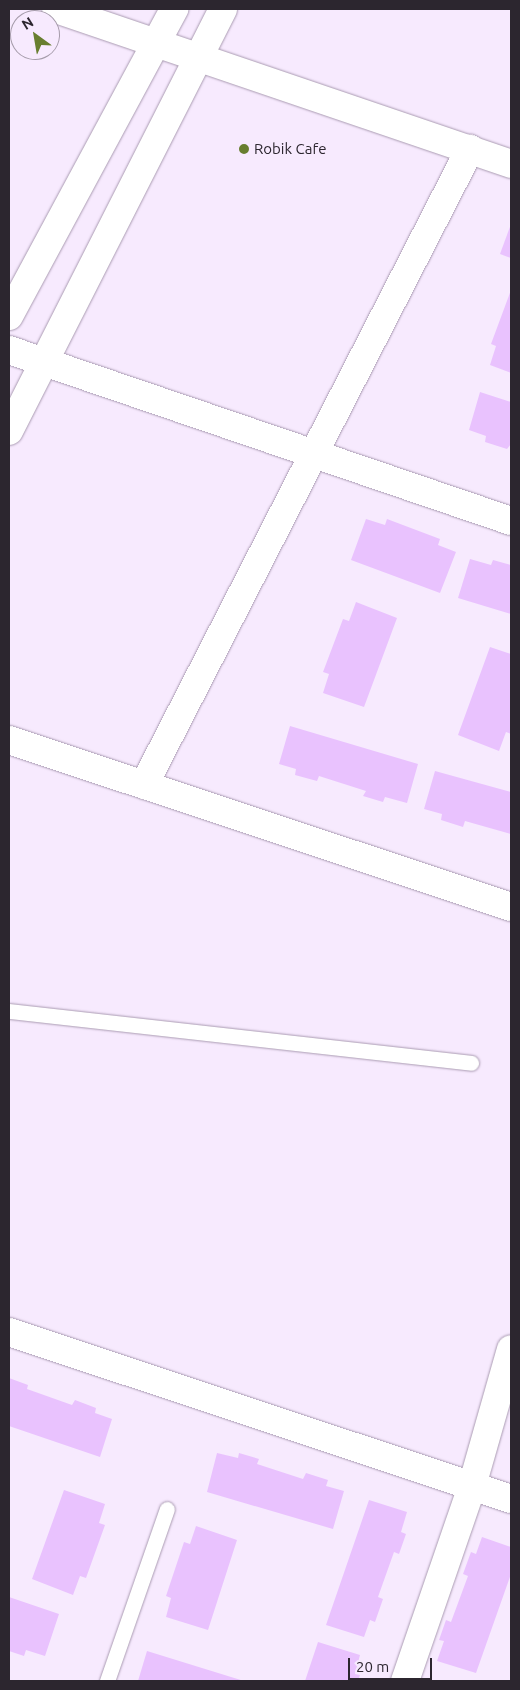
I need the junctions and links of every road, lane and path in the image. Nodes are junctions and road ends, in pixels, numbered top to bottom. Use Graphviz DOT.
graph roads {
  1 [pos="56,9"];
  2 [pos="174,9"];
  3 [pos="224,9"];
  4 [pos="156,44"];
  5 [pos="200,58"];
  6 [pos="470,149"];
  7 [pos="511,164"];
  8 [pos="9,316"];
  9 [pos="9,350"];
  10 [pos="44,362"];
  11 [pos="9,431"];
  12 [pos="312,454"];
  13 [pos="511,521"];
  14 [pos="9,740"];
  15 [pos="144,785"];
  16 [pos="511,907"];
  17 [pos="9,1012"];
  18 [pos="471,1063"];
  19 [pos="9,1332"];
  20 [pos="511,1349"];
  21 [pos="472,1486"];
  22 [pos="511,1499"];
  23 [pos="166,1509"];
  24 [pos="107,1681"];
  25 [pos="405,1681"];
  1 -- 4 [label="street"];
  2 -- 4 [label="street"];
  3 -- 5 [label="street"];
  4 -- 5 [label="street"];
  4 -- 8 [label="street"];
  5 -- 6 [label="street"];
  5 -- 10 [label="street"];
  6 -- 7 [label="street"];
  6 -- 12 [label="street"];
  9 -- 10 [label="street"];
  10 -- 11 [label="street"];
  10 -- 12 [label="street"];
  12 -- 13 [label="street"];
  12 -- 15 [label="street"];
  14 -- 15 [label="street"];
  15 -- 16 [label="street"];
  17 -- 18 [label="lane"];
  19 -- 21 [label="street"];
  20 -- 21 [label="street"];
  21 -- 22 [label="street"];
  21 -- 25 [label="street"];
  23 -- 24 [label="lane"];
}
